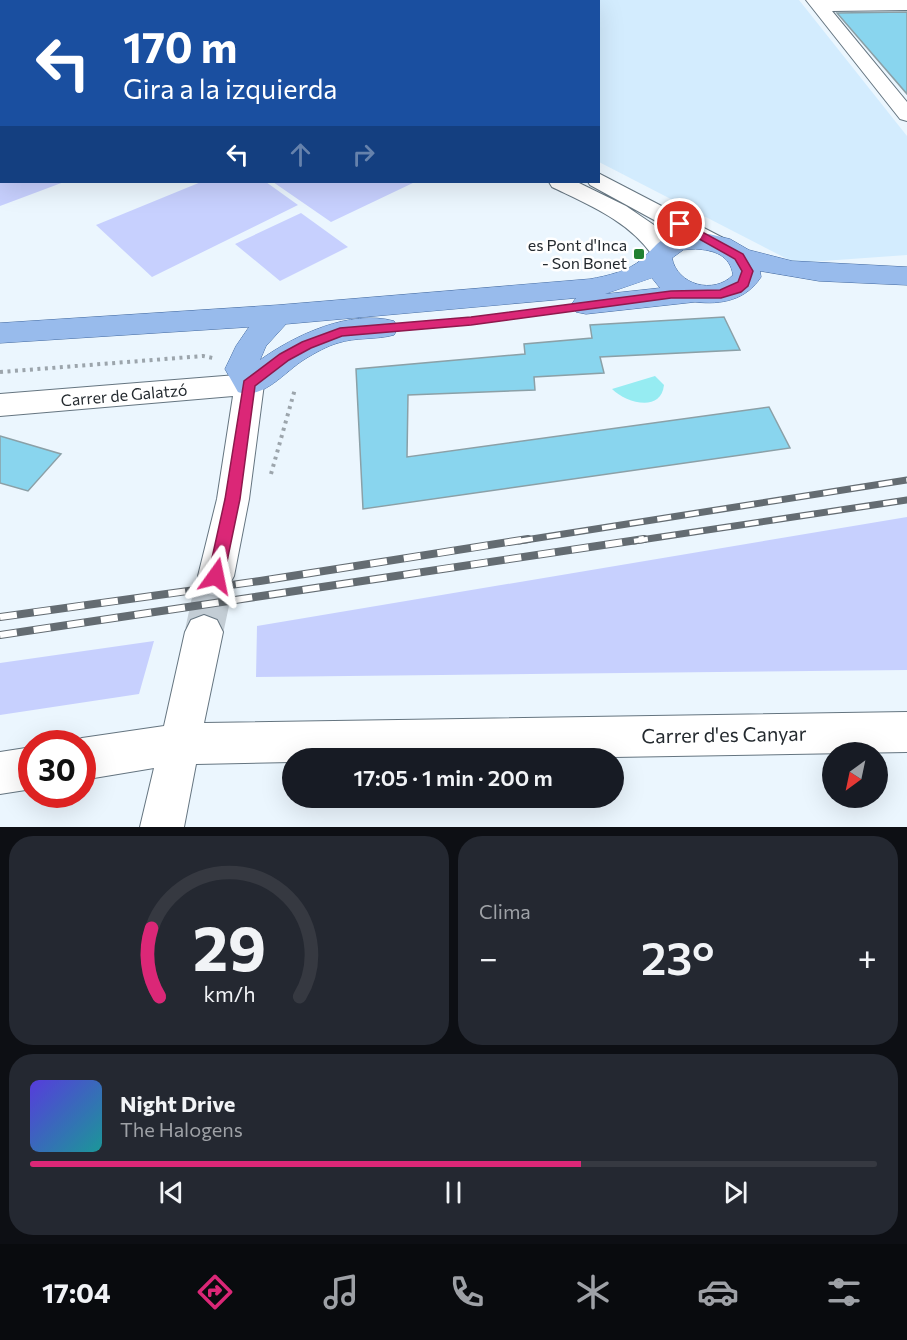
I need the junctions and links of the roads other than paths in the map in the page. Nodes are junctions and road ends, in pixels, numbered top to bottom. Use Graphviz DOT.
graph roads {
  1 [pos="817,3"];
  2 [pos="907,5"];
  3 [pos="886,88"];
  4 [pos="907,88"];
  5 [pos="907,115"];
  6 [pos="600,181"];
  7 [pos="562,183"];
  8 [pos="729,250"];
  9 [pos="660,254"];
  10 [pos="907,276"];
  11 [pos="876,278"];
  12 [pos="590,288"];
  13 [pos="688,291"];
  14 [pos="729,292"];
  15 [pos="278,315"];
  16 [pos="183,321"];
  17 [pos="0,333"];
  18 [pos="242,372"];
  19 [pos="0,405"];
  20 [pos="216,576"];
  21 [pos="204,632"];
  22 [pos="907,732"];
  23 [pos="180,744"];
  24 [pos="96,757"];
  25 [pos="18,770"];
  26 [pos="0,773"];
  27 [pos="162,827"];
  1 -- 2 [label="street"];
  1 -- 3 [label="street"];
  3 -- 4 [label="street"];
  3 -- 5 [label="street"];
  6 -- 8 [label="street"];
  7 -- 9 [label="street"];
  8 -- 9 [label="main road"];
  8 -- 11 [label="main road"];
  8 -- 14 [label="main road"];
  9 -- 12 [label="main road"];
  9 -- 13 [label="main road"];
  10 -- 11 [label="main road"];
  11 -- 14 [label="main road"];
  12 -- 13 [label="main road"];
  12 -- 15 [label="main road"];
  13 -- 14 [label="main road"];
  13 -- 18 [label="main road"];
  15 -- 16 [label="main road"];
  15 -- 18 [label="main road"];
  16 -- 17 [label="main road"];
  16 -- 18 [label="main road"];
  18 -- 19 [label="street, Carrer de Galatzó"];
  18 -- 20 [label="street"];
  21 -- 23 [label="street"];
  22 -- 23 [label="street, Carrer d'es Canyar"];
  23 -- 24 [label="street, Carrer d'es Canyar"];
  23 -- 27 [label="street"];
  25 -- 26 [label="street"];
}
